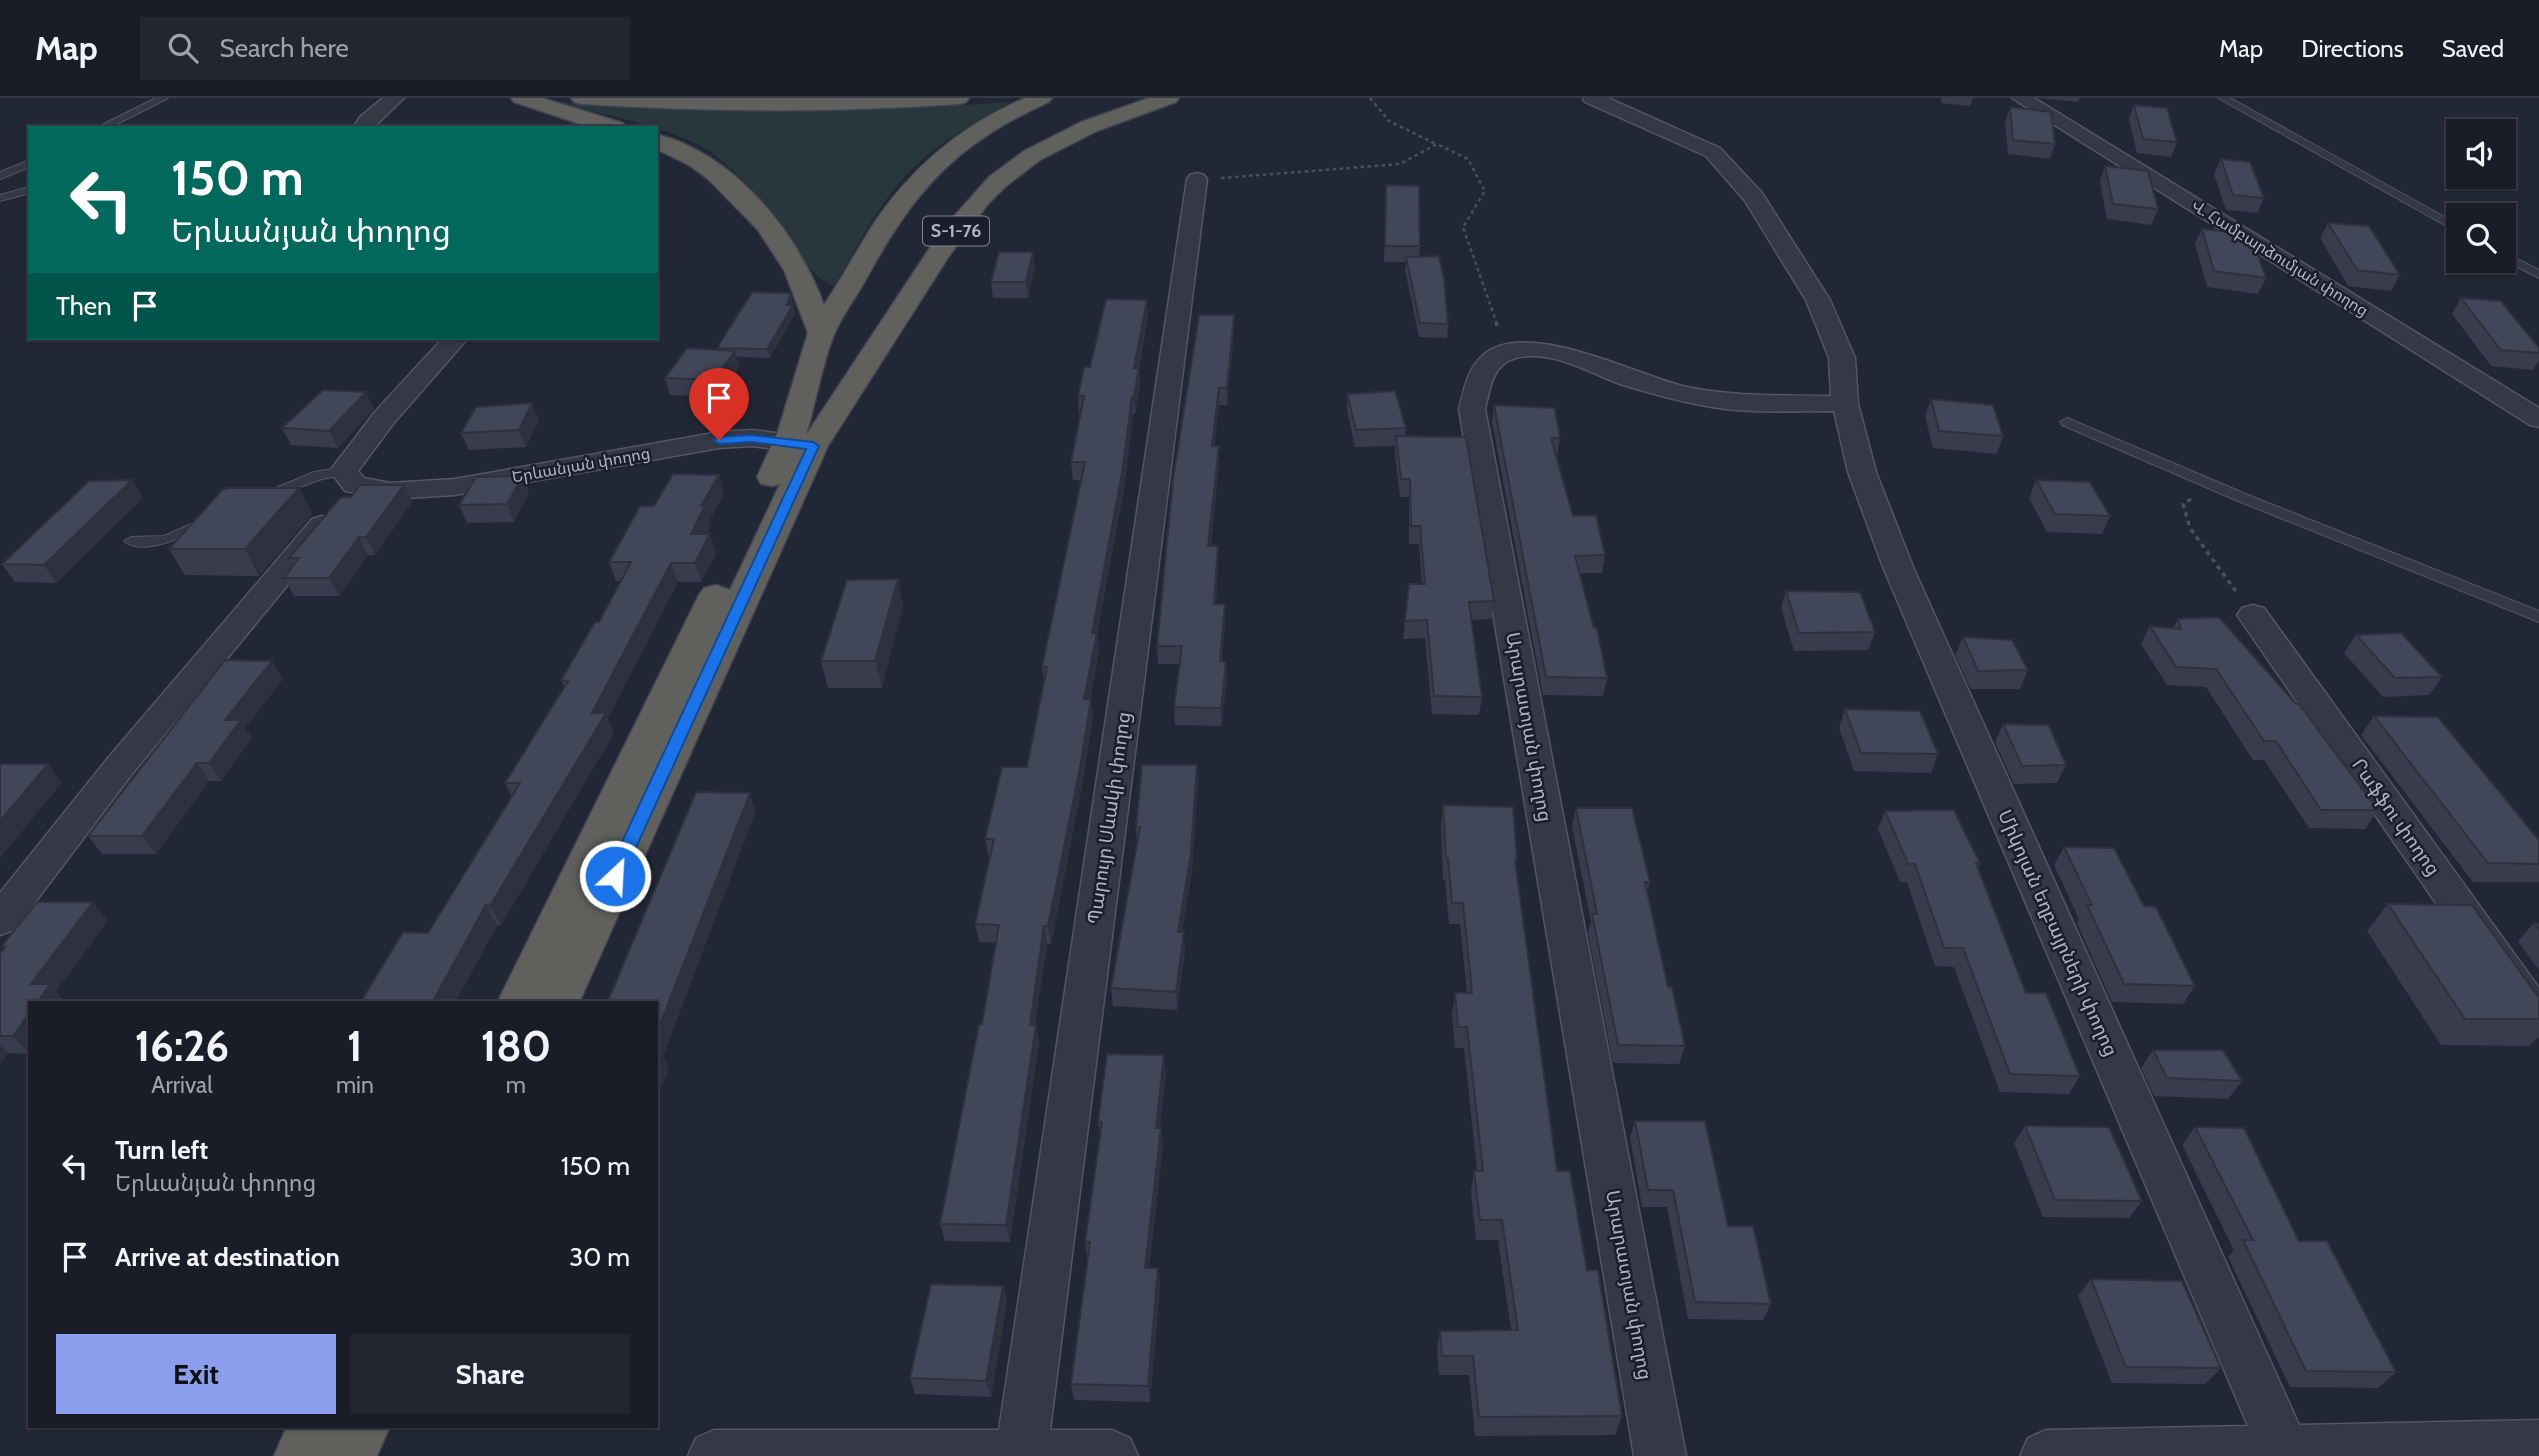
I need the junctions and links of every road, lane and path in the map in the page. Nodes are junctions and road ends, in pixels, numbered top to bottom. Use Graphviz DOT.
graph roads {
  1 [pos="163,98"];
  2 [pos="395,98"];
  3 [pos="521,98"];
  4 [pos="581,98"];
  5 [pos="959,98"];
  6 [pos="1042,98"];
  7 [pos="1169,98"];
  8 [pos="1370,98"];
  9 [pos="1592,98"];
  10 [pos="2021,98"];
  11 [pos="2223,98"];
  12 [pos="953,99"];
  13 [pos="105,126"];
  14 [pos="364,126"];
  15 [pos="609,126"];
  16 [pos="658,142"];
  17 [pos="1437,144"];
  18 [pos="28,164"];
  19 [pos="0,176"];
  20 [pos="1197,179"];
  21 [pos="28,191"];
  22 [pos="0,198"];
  23 [pos="2446,223"];
  24 [pos="2516,262"];
  25 [pos="2539,275"];
  26 [pos="821,332"];
  27 [pos="454,340"];
  28 [pos="1506,352"];
  29 [pos="1846,404"];
  30 [pos="2539,419"];
  31 [pos="2067,422"];
  32 [pos="801,445"];
  33 [pos="350,478"];
  34 [pos="2242,495"];
  35 [pos="250,502"];
  36 [pos="216,517"];
  37 [pos="131,541"];
  38 [pos="2253,615"];
  39 [pos="2539,617"];
  40 [pos="0,920"];
  41 [pos="520,1001"];
  42 [pos="558,1001"];
  43 [pos="2539,1020"];
  44 [pos="315,1428"];
  45 [pos="361,1428"];
  46 [pos="2539,1445"];
  47 [pos="2285,1452"];
  48 [pos="1021,1455"];
  49 [pos="302,1456"];
  50 [pos="349,1456"];
  51 [pos="714,1456"];
  52 [pos="1112,1456"];
  53 [pos="1660,1456"];
  54 [pos="2046,1456"];
  1 -- 13 [label="lane"];
  2 -- 14 [label="street"];
  3 -- 15 [label="highway"];
  4 -- 12 [label="highway"];
  5 -- 12 [label="highway"];
  6 -- 26 [label="highway, Տ-1-76"];
  7 -- 32 [label="highway, Տ-1-76"];
  8 -- 17 [label="path"];
  9 -- 29 [label="street, Միկոյան եղբայրների փողոց"];
  10 -- 30 [label="street, Վ. Համբարձումյան փողոց"];
  11 -- 23 [label="lane"];
  16 -- 26 [label="highway"];
  17 -- 20 [label="path"];
  17 -- 28 [label="path"];
  18 -- 19 [label="lane"];
  20 -- 48 [label="street, Պարույր Սևակի փողոց"];
  21 -- 22 [label="lane"];
  24 -- 25 [label="lane"];
  26 -- 32 [label="highway, Տ-1-76"];
  27 -- 33 [label="street"];
  28 -- 29 [label="street"];
  28 -- 53 [label="street, Արարատյան փողոց"];
  29 -- 47 [label="street, Միկոյան եղբայրների փողոց"];
  31 -- 34 [label="lane"];
  32 -- 33 [label="street, Երևանյան փողոց"];
  32 -- 41 [label="highway, Տ-1-76"];
  32 -- 42 [label="highway, Տ-1-76"];
  33 -- 35 [label="lane"];
  33 -- 40 [label="street"];
  34 -- 38 [label="path"];
  34 -- 39 [label="lane"];
  36 -- 37 [label="lane"];
  38 -- 43 [label="street, Րաֆֆու փողոց"];
  44 -- 49 [label="highway"];
  45 -- 50 [label="highway"];
  46 -- 47 [label="street"];
  47 -- 54 [label="street"];
  48 -- 51 [label="street"];
  48 -- 52 [label="street"];
}
